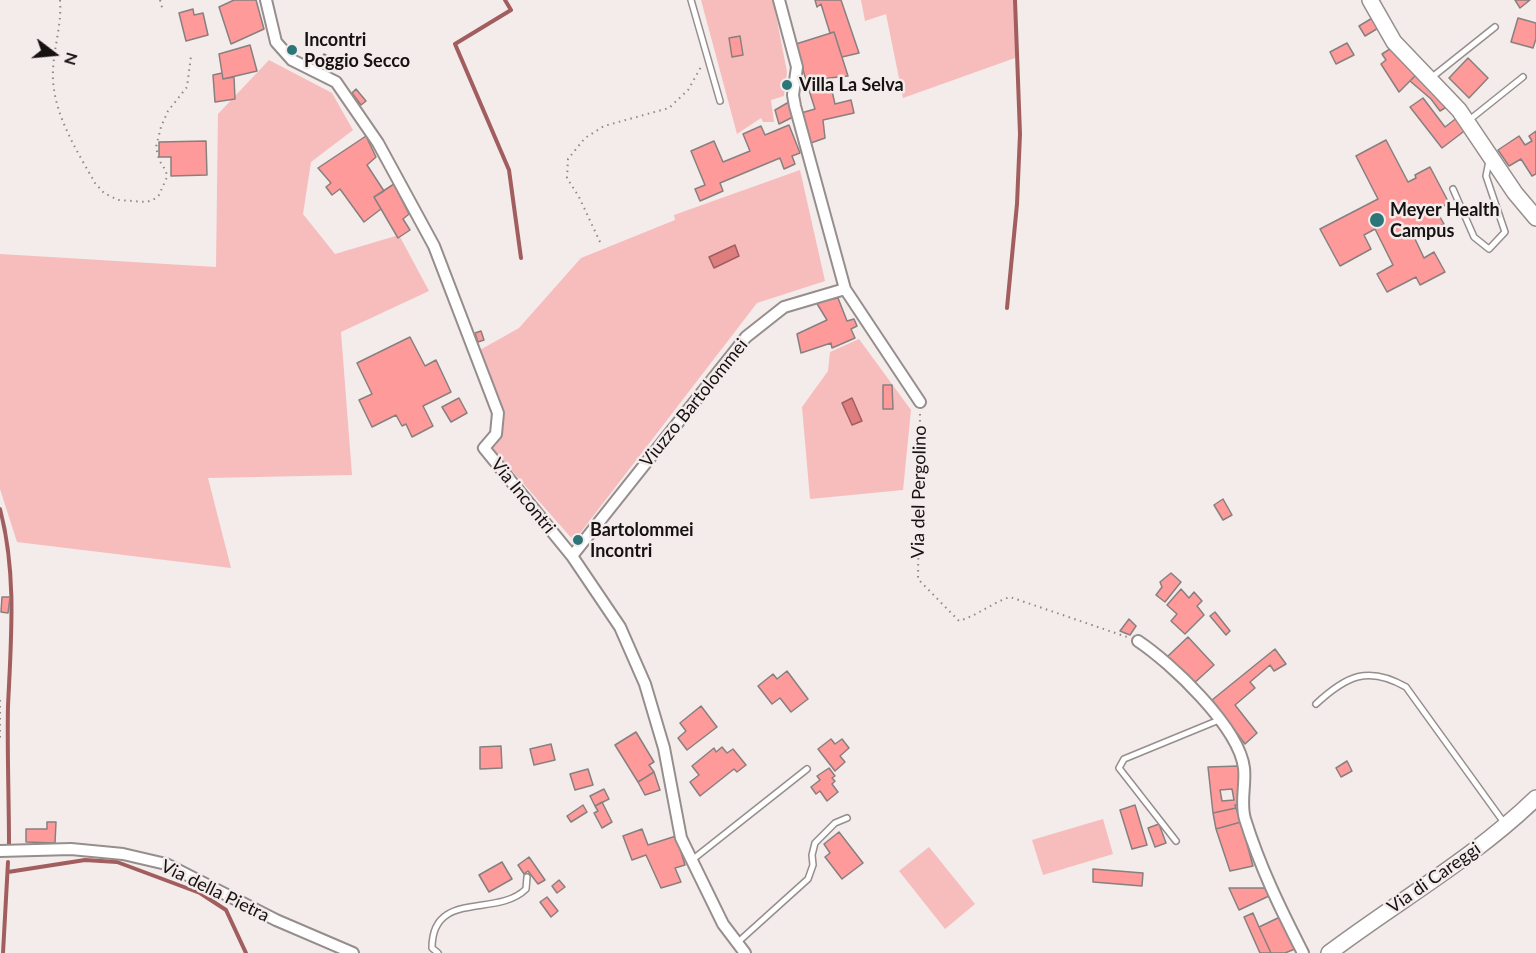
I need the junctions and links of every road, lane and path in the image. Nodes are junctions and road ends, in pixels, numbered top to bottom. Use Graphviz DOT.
graph roads {
  1 [pos="60,0"];
  2 [pos="160,0"];
  3 [pos="266,0"];
  4 [pos="691,0"];
  5 [pos="779,0"];
  6 [pos="1370,0"];
  7 [pos="163,11"];
  8 [pos="1495,27"];
  9 [pos="191,56"];
  10 [pos="706,56"];
  11 [pos="1523,77"];
  12 [pos="1429,79"];
  13 [pos="720,101"];
  14 [pos="1467,122"];
  15 [pos="1490,156"];
  16 [pos="1453,189"];
  17 [pos="1536,218"];
  18 [pos="600,242"];
  19 [pos="845,289"];
  20 [pos="920,402"];
  21 [pos="572,556"];
  22 [pos="1138,641"];
  23 [pos="0,700"];
  24 [pos="1316,704"];
  25 [pos="1221,720"];
  26 [pos="0,740"];
  27 [pos="807,769"];
  28 [pos="1536,798"];
  29 [pos="847,818"];
  30 [pos="1506,825"];
  31 [pos="1176,841"];
  32 [pos="0,851"];
  33 [pos="692,860"];
  34 [pos="527,878"];
  35 [pos="737,943"];
  36 [pos="353,953"];
  37 [pos="438,953"];
  38 [pos="745,953"];
  39 [pos="1303,953"];
  40 [pos="1329,953"];
  1 -- 9 [label="path"];
  2 -- 7 [label="path"];
  3 -- 21 [label="street, Via Incontri"];
  4 -- 10 [label="lane"];
  5 -- 19 [label="street, Via del Pergolino"];
  6 -- 12 [label="street"];
  8 -- 12 [label="lane"];
  10 -- 13 [label="lane"];
  10 -- 18 [label="path"];
  11 -- 14 [label="lane"];
  12 -- 14 [label="street"];
  14 -- 15 [label="street"];
  15 -- 16 [label="lane"];
  15 -- 17 [label="street"];
  19 -- 20 [label="street, Via del Pergolino"];
  19 -- 21 [label="street, Viuzzo Bartolommei"];
  20 -- 22 [label="path, Via del Pergolino"];
  21 -- 33 [label="street, Via Incontri"];
  22 -- 25 [label="street"];
  23 -- 26 [label="path"];
  24 -- 30 [label="lane"];
  25 -- 31 [label="lane"];
  25 -- 39 [label="street"];
  27 -- 33 [label="lane"];
  28 -- 30 [label="street, Via di Careggi"];
  29 -- 35 [label="lane"];
  30 -- 40 [label="street, Via di Careggi"];
  32 -- 36 [label="street, Via della Pietra"];
  33 -- 35 [label="street, Via Incontri"];
  34 -- 37 [label="lane"];
  35 -- 38 [label="street, Via Incontri"];
}
